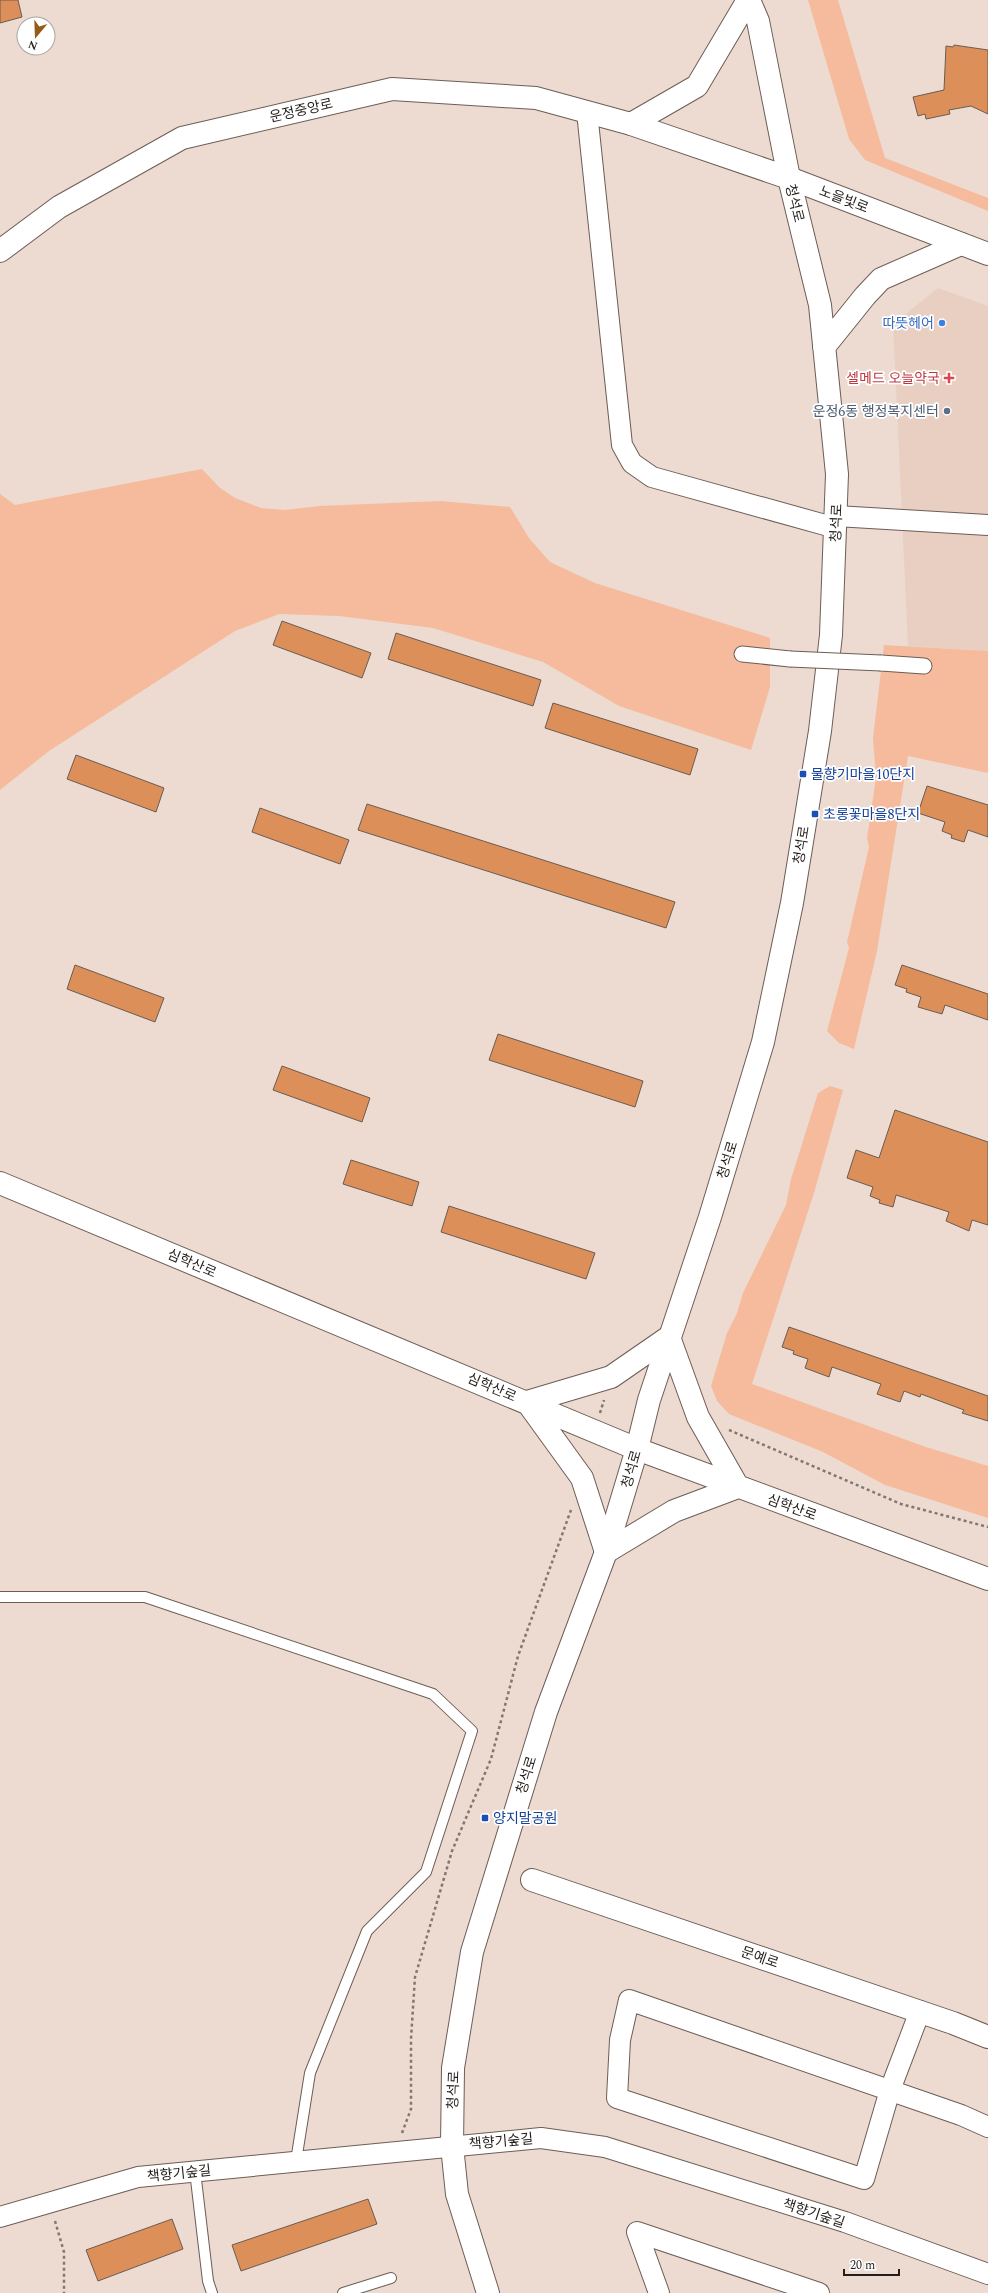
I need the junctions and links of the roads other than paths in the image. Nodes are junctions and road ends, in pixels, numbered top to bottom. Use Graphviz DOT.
graph roads {
  1 [pos="749,0"];
  2 [pos="587,112"];
  3 [pos="631,124"];
  4 [pos="789,178"];
  5 [pos="961,244"];
  6 [pos="0,250"];
  7 [pos="988,254"];
  8 [pos="824,347"];
  9 [pos="836,522"];
  10 [pos="988,525"];
  11 [pos="742,654"];
  12 [pos="924,666"];
  13 [pos="0,1183"];
  14 [pos="669,1337"];
  15 [pos="527,1402"];
  16 [pos="637,1449"];
  17 [pos="738,1487"];
  18 [pos="606,1552"];
  19 [pos="988,1579"];
  20 [pos="0,1597"];
  21 [pos="532,1880"];
  22 [pos="920,2011"];
  23 [pos="988,2037"];
  24 [pos="890,2090"];
  25 [pos="988,2127"];
  26 [pos="452,2146"];
  27 [pos="296,2161"];
  28 [pos="195,2171"];
  29 [pos="0,2217"];
  30 [pos="988,2274"];
  31 [pos="391,2278"];
  32 [pos="796,2289"];
  33 [pos="212,2293"];
  34 [pos="343,2293"];
  35 [pos="488,2293"];
  36 [pos="659,2293"];
  37 [pos="818,2293"];
  1 -- 3 [label="street"];
  1 -- 4 [label="street, 청석로"];
  2 -- 3 [label="street, 운정중앙로"];
  2 -- 6 [label="street, 운정중앙로"];
  2 -- 9 [label="street"];
  3 -- 4 [label="street, 노을빛로"];
  4 -- 5 [label="street, 노을빛로"];
  4 -- 8 [label="street, 청석로"];
  5 -- 7 [label="street, 노을빛로"];
  5 -- 8 [label="street"];
  8 -- 9 [label="street, 청석로"];
  9 -- 10 [label="street"];
  9 -- 14 [label="street, 청석로"];
  11 -- 12 [label="street, bridge"];
  13 -- 15 [label="street, 심학산로"];
  14 -- 15 [label="street"];
  14 -- 16 [label="street, 청석로"];
  14 -- 17 [label="street"];
  15 -- 16 [label="street, 심학산로"];
  15 -- 18 [label="street"];
  16 -- 17 [label="street, 심학산로"];
  16 -- 18 [label="street, 청석로"];
  17 -- 18 [label="street"];
  17 -- 19 [label="street, 심학산로"];
  18 -- 26 [label="street, 청석로"];
  20 -- 27 [label="lane"];
  21 -- 22 [label="street, 문예로"];
  22 -- 23 [label="street, 문예로"];
  22 -- 24 [label="street"];
  24 -- 24 [label="street"];
  24 -- 25 [label="street"];
  26 -- 27 [label="street, 책향기숲길"];
  26 -- 30 [label="street, 책향기숲길"];
  26 -- 35 [label="street, 청석로"];
  27 -- 28 [label="street, 책향기숲길"];
  28 -- 29 [label="street, 책향기숲길"];
  28 -- 33 [label="lane"];
  31 -- 34 [label="lane"];
  32 -- 36 [label="street"];
  32 -- 37 [label="street"];
}
